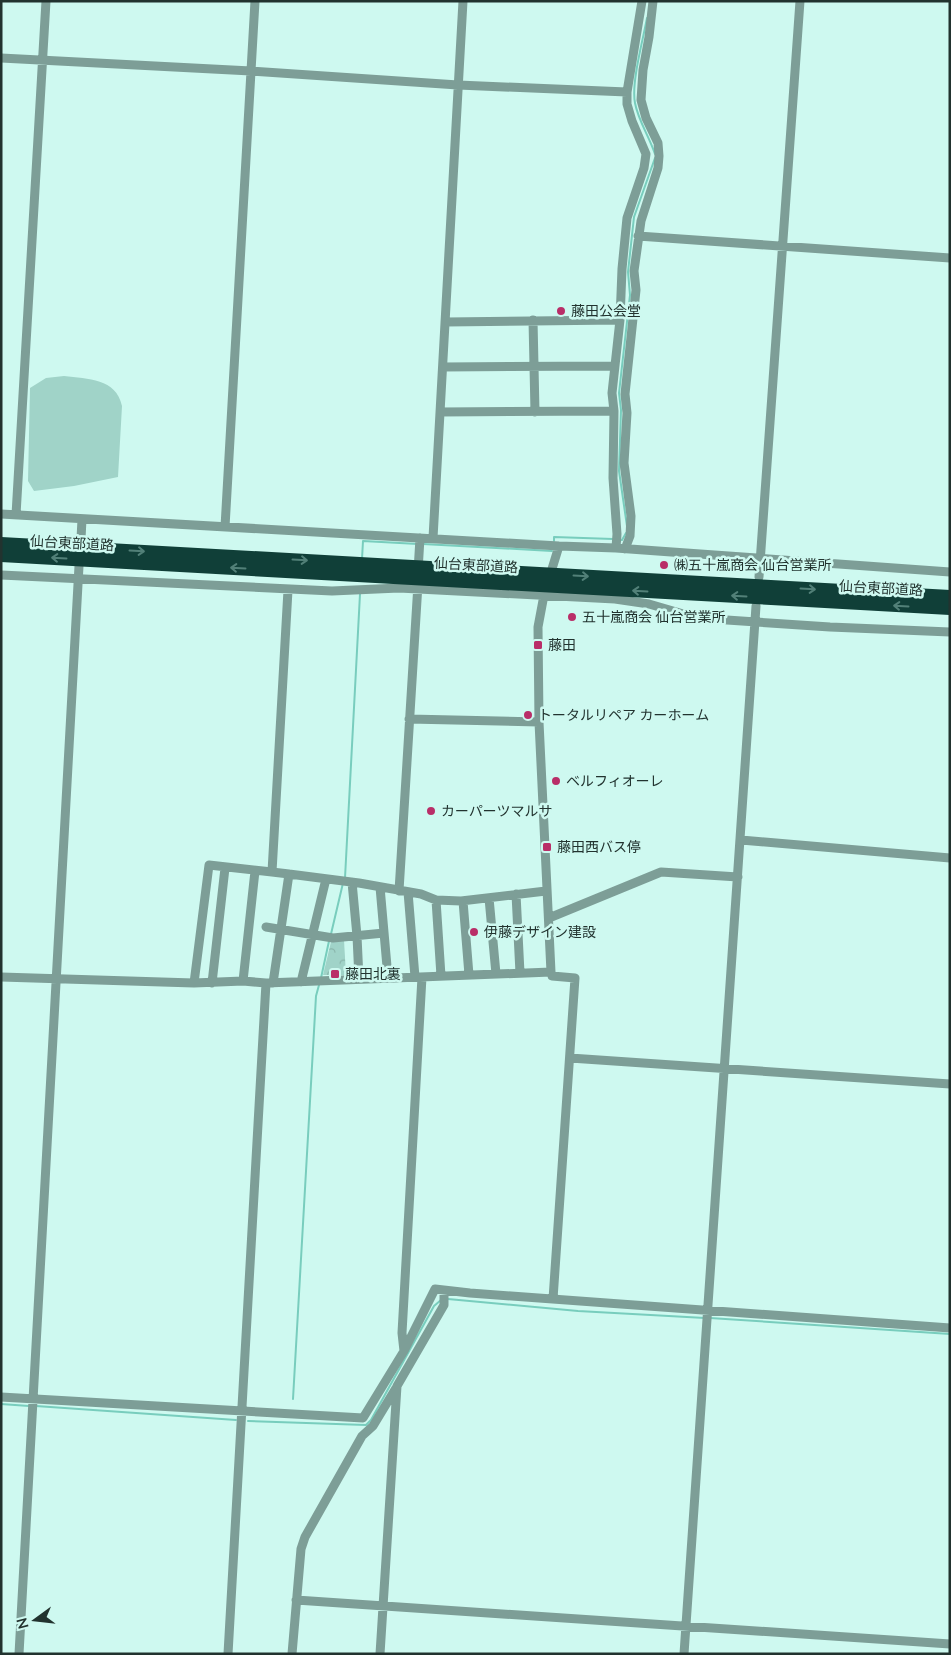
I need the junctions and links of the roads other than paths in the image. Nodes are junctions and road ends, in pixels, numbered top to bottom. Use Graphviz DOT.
graph roads {
  1 [pos="46,1"];
  2 [pos="255,1"];
  3 [pos="463,1"];
  4 [pos="642,1"];
  5 [pos="653,1"];
  6 [pos="800,1"];
  7 [pos="1,58"];
  8 [pos="42,59"];
  9 [pos="251,71"];
  10 [pos="458,85"];
  11 [pos="627,92"];
  12 [pos="638,236"];
  13 [pos="783,246"];
  14 [pos="950,258"];
  15 [pos="533,320"];
  16 [pos="620,320"];
  17 [pos="446,322"];
  18 [pos="535,366"];
  19 [pos="615,366"];
  20 [pos="443,367"];
  21 [pos="614,411"];
  22 [pos="440,412"];
  23 [pos="534,412"];
  24 [pos="1,514"];
  25 [pos="16,515"];
  26 [pos="82,518"];
  27 [pos="225,527"];
  28 [pos="434,538"];
  29 [pos="81,539"];
  30 [pos="420,543"];
  31 [pos="1,544"];
  32 [pos="559,546"];
  33 [pos="619,547"];
  34 [pos="1,555"];
  35 [pos="761,559"];
  36 [pos="79,566"];
  37 [pos="357,569"];
  38 [pos="950,572"];
  39 [pos="1,576"];
  40 [pos="759,577"];
  41 [pos="78,579"];
  42 [pos="689,588"];
  43 [pos="418,589"];
  44 [pos="288,590"];
  45 [pos="544,595"];
  46 [pos="950,597"];
  47 [pos="756,606"];
  48 [pos="950,608"];
  49 [pos="755,622"];
  50 [pos="950,632"];
  51 [pos="410,720"];
  52 [pos="539,722"];
  53 [pos="741,840"];
  54 [pos="950,858"];
  55 [pos="225,868"];
  56 [pos="255,870"];
  57 [pos="272,872"];
  58 [pos="289,874"];
  59 [pos="738,878"];
  60 [pos="326,879"];
  61 [pos="346,882"];
  62 [pos="380,887"];
  63 [pos="546,890"];
  64 [pos="403,892"];
  65 [pos="516,894"];
  66 [pos="488,898"];
  67 [pos="436,900"];
  68 [pos="463,901"];
  69 [pos="549,918"];
  70 [pos="266,928"];
  71 [pos="281,930"];
  72 [pos="384,933"];
  73 [pos="312,935"];
  74 [pos="357,936"];
  75 [pos="551,972"];
  76 [pos="520,973"];
  77 [pos="496,974"];
  78 [pos="441,976"];
  79 [pos="468,976"];
  80 [pos="1,977"];
  81 [pos="419,977"];
  82 [pos="388,978"];
  83 [pos="359,979"];
  84 [pos="57,980"];
  85 [pos="243,981"];
  86 [pos="301,982"];
  87 [pos="194,983"];
  88 [pos="212,983"];
  89 [pos="269,983"];
  90 [pos="570,1058"];
  91 [pos="725,1068"];
  92 [pos="950,1084"];
  93 [pos="444,1296"];
  94 [pos="553,1299"];
  95 [pos="707,1315"];
  96 [pos="950,1328"];
  97 [pos="404,1351"];
  98 [pos="397,1386"];
  99 [pos="1,1397"];
  100 [pos="33,1404"];
  101 [pos="242,1411"];
  102 [pos="296,1600"];
  103 [pos="383,1606"];
  104 [pos="686,1627"];
  105 [pos="950,1644"];
  106 [pos="20,1654"];
  107 [pos="228,1654"];
  108 [pos="292,1654"];
  109 [pos="380,1654"];
  110 [pos="684,1654"];
  1 -- 8 [label="street"];
  2 -- 9 [label="street"];
  3 -- 10 [label="street"];
  4 -- 11 [label="street"];
  5 -- 12 [label="street"];
  6 -- 13 [label="street"];
  7 -- 8 [label="street"];
  8 -- 9 [label="street"];
  8 -- 25 [label="street"];
  9 -- 10 [label="street"];
  9 -- 27 [label="street"];
  10 -- 11 [label="street"];
  10 -- 17 [label="street"];
  11 -- 16 [label="street"];
  12 -- 13 [label="street"];
  12 -- 33 [label="street"];
  13 -- 14 [label="street"];
  13 -- 35 [label="street"];
  15 -- 16 [label="street"];
  15 -- 17 [label="street"];
  15 -- 18 [label="street"];
  16 -- 19 [label="street"];
  17 -- 20 [label="street"];
  18 -- 19 [label="street"];
  18 -- 20 [label="street"];
  18 -- 23 [label="street"];
  19 -- 21 [label="street"];
  20 -- 22 [label="street"];
  21 -- 23 [label="street"];
  21 -- 33 [label="street"];
  22 -- 23 [label="street"];
  22 -- 28 [label="street"];
  24 -- 25 [label="street"];
  25 -- 26 [label="street"];
  26 -- 27 [label="street"];
  26 -- 29 [label="street"];
  27 -- 30 [label="street"];
  28 -- 30 [label="street"];
  28 -- 32 [label="street"];
  30 -- 43 [label="street"];
  31 -- 37 [label="highway, 仙台東部道路, one-way"];
  32 -- 33 [label="street"];
  32 -- 45 [label="street"];
  33 -- 35 [label="street"];
  37 -- 34 [label="highway, 仙台東部道路, one-way"];
  35 -- 38 [label="street"];
  35 -- 40 [label="street"];
  36 -- 41 [label="street"];
  37 -- 42 [label="highway, 仙台東部道路"];
  39 -- 41 [label="street"];
  41 -- 44 [label="street"];
  41 -- 84 [label="street"];
  42 -- 46 [label="highway, 仙台東部道路, one-way"];
  48 -- 42 [label="highway, 仙台東部道路, one-way"];
  43 -- 44 [label="street"];
  43 -- 45 [label="street"];
  43 -- 51 [label="street"];
  44 -- 57 [label="street"];
  45 -- 49 [label="street"];
  45 -- 52 [label="street"];
  47 -- 49 [label="street"];
  49 -- 50 [label="street"];
  49 -- 53 [label="street"];
  51 -- 52 [label="street"];
  51 -- 64 [label="street"];
  52 -- 63 [label="street"];
  53 -- 54 [label="street"];
  53 -- 59 [label="street"];
  55 -- 56 [label="street"];
  55 -- 87 [label="street"];
  55 -- 88 [label="street"];
  56 -- 57 [label="street"];
  56 -- 85 [label="street"];
  57 -- 58 [label="street"];
  58 -- 60 [label="street"];
  58 -- 71 [label="street"];
  59 -- 69 [label="street"];
  59 -- 91 [label="street"];
  60 -- 61 [label="street"];
  60 -- 73 [label="street"];
  61 -- 62 [label="street"];
  61 -- 74 [label="street"];
  62 -- 64 [label="street"];
  62 -- 72 [label="street"];
  63 -- 65 [label="street"];
  63 -- 69 [label="street"];
  64 -- 67 [label="street"];
  64 -- 81 [label="street"];
  65 -- 66 [label="street"];
  65 -- 76 [label="street"];
  66 -- 68 [label="street"];
  66 -- 77 [label="street"];
  67 -- 68 [label="street"];
  67 -- 78 [label="street"];
  68 -- 79 [label="street"];
  69 -- 75 [label="street"];
  70 -- 71 [label="street"];
  71 -- 73 [label="street"];
  71 -- 89 [label="street"];
  72 -- 74 [label="street"];
  72 -- 82 [label="street"];
  73 -- 74 [label="street"];
  73 -- 86 [label="street"];
  74 -- 83 [label="street"];
  75 -- 76 [label="street"];
  75 -- 90 [label="street"];
  76 -- 77 [label="street"];
  77 -- 79 [label="street"];
  78 -- 79 [label="street"];
  78 -- 81 [label="street"];
  80 -- 84 [label="street"];
  81 -- 82 [label="street"];
  81 -- 97 [label="street"];
  82 -- 83 [label="street"];
  83 -- 86 [label="street"];
  84 -- 87 [label="street"];
  84 -- 100 [label="street"];
  85 -- 88 [label="street"];
  85 -- 89 [label="street"];
  86 -- 89 [label="street"];
  87 -- 88 [label="street"];
  89 -- 101 [label="street"];
  90 -- 91 [label="street"];
  90 -- 94 [label="street"];
  91 -- 92 [label="street"];
  91 -- 95 [label="street"];
  93 -- 94 [label="street"];
  93 -- 97 [label="street"];
  93 -- 98 [label="street"];
  94 -- 95 [label="street"];
  95 -- 96 [label="street"];
  95 -- 104 [label="street"];
  97 -- 101 [label="street"];
  98 -- 102 [label="street"];
  98 -- 103 [label="street"];
  99 -- 100 [label="street"];
  100 -- 101 [label="street"];
  100 -- 106 [label="street"];
  101 -- 107 [label="street"];
  102 -- 103 [label="street"];
  102 -- 108 [label="street"];
  103 -- 104 [label="street"];
  103 -- 109 [label="street"];
  104 -- 105 [label="street"];
  104 -- 110 [label="street"];
}
